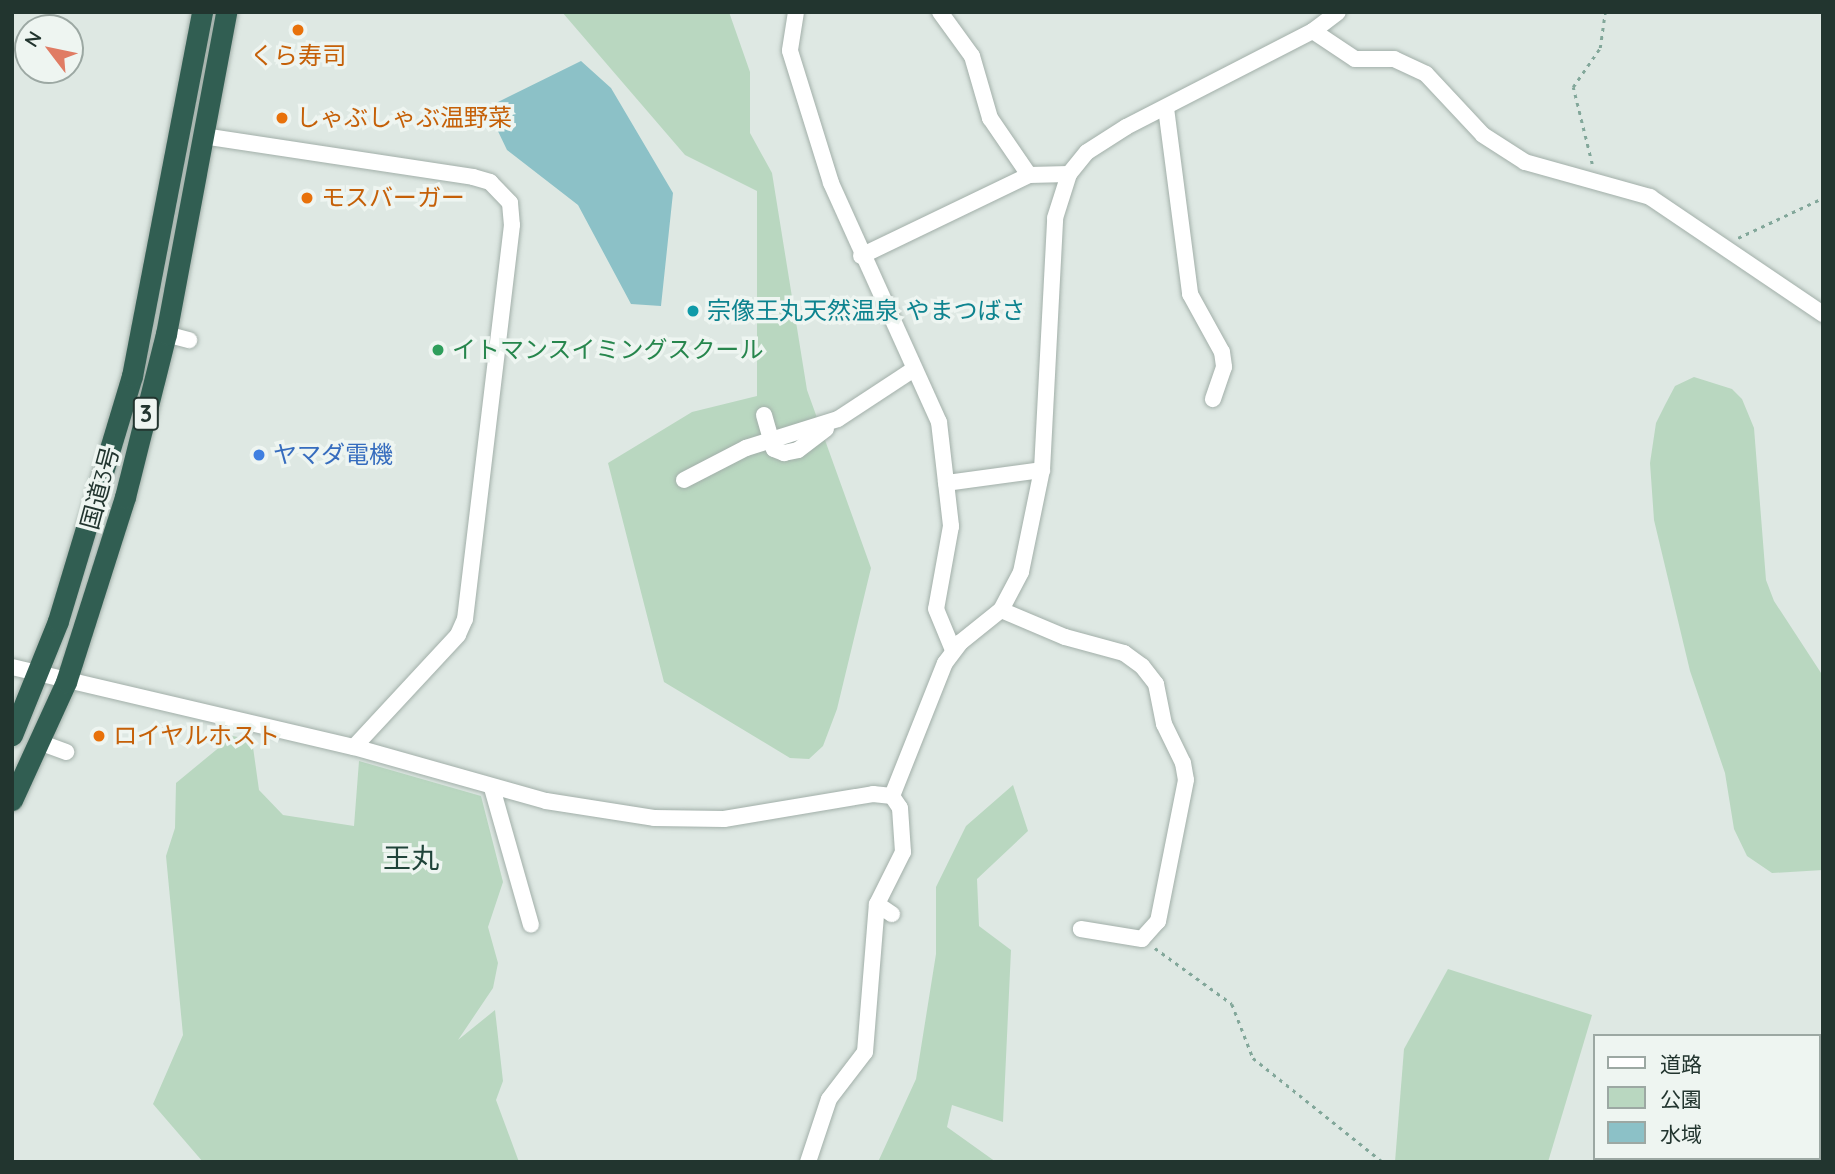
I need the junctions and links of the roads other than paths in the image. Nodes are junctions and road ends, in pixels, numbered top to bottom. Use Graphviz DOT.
graph roads {
  1 [pos="202,12"];
  2 [pos="226,12"];
  3 [pos="796,12"];
  4 [pos="940,12"];
  5 [pos="1338,12"];
  6 [pos="1312,31"];
  7 [pos="1166,108"];
  8 [pos="203,136"];
  9 [pos="1069,174"];
  10 [pos="1029,175"];
  11 [pos="861,256"];
  12 [pos="1823,314"];
  13 [pos="166,334"];
  14 [pos="190,340"];
  15 [pos="914,369"];
  16 [pos="1213,399"];
  17 [pos="764,415"];
  18 [pos="772,441"];
  19 [pos="1042,470"];
  20 [pos="684,480"];
  21 [pos="946,483"];
  22 [pos="1001,610"];
  23 [pos="953,650"];
  24 [pos="12,667"];
  25 [pos="38,674"];
  26 [pos="66,682"];
  27 [pos="12,736"];
  28 [pos="39,742"];
  29 [pos="354,747"];
  30 [pos="66,752"];
  31 [pos="492,788"];
  32 [pos="891,796"];
  33 [pos="12,800"];
  34 [pos="877,904"];
  35 [pos="892,914"];
  36 [pos="531,925"];
  37 [pos="1081,929"];
  38 [pos="808,1162"];
  1 -- 25 [label="highway, 国道3号 / 3"];
  2 -- 8 [label="highway, 国道3号 / 3"];
  3 -- 11 [label="street"];
  4 -- 10 [label="street"];
  5 -- 6 [label="street"];
  6 -- 7 [label="street"];
  6 -- 12 [label="street"];
  7 -- 9 [label="street"];
  7 -- 16 [label="street"];
  8 -- 13 [label="highway, 国道3号 / 3"];
  8 -- 29 [label="street"];
  9 -- 10 [label="street"];
  9 -- 19 [label="street"];
  10 -- 11 [label="street"];
  11 -- 15 [label="street"];
  13 -- 14 [label="street"];
  13 -- 26 [label="highway, 国道3号 / 3"];
  15 -- 18 [label="street"];
  15 -- 21 [label="street"];
  17 -- 18 [label="street"];
  18 -- 20 [label="street"];
  19 -- 21 [label="street"];
  19 -- 22 [label="street"];
  21 -- 23 [label="street"];
  22 -- 23 [label="street"];
  22 -- 37 [label="street"];
  23 -- 32 [label="street"];
  24 -- 25 [label="street"];
  25 -- 26 [label="street"];
  25 -- 27 [label="highway, 国道3号 / 3"];
  26 -- 28 [label="highway, 国道3号 / 3"];
  26 -- 29 [label="street"];
  28 -- 30 [label="street"];
  28 -- 33 [label="highway, 国道3号 / 3"];
  29 -- 31 [label="street"];
  31 -- 32 [label="street"];
  31 -- 36 [label="street"];
  32 -- 34 [label="street"];
  34 -- 35 [label="street"];
  34 -- 38 [label="street"];
}
